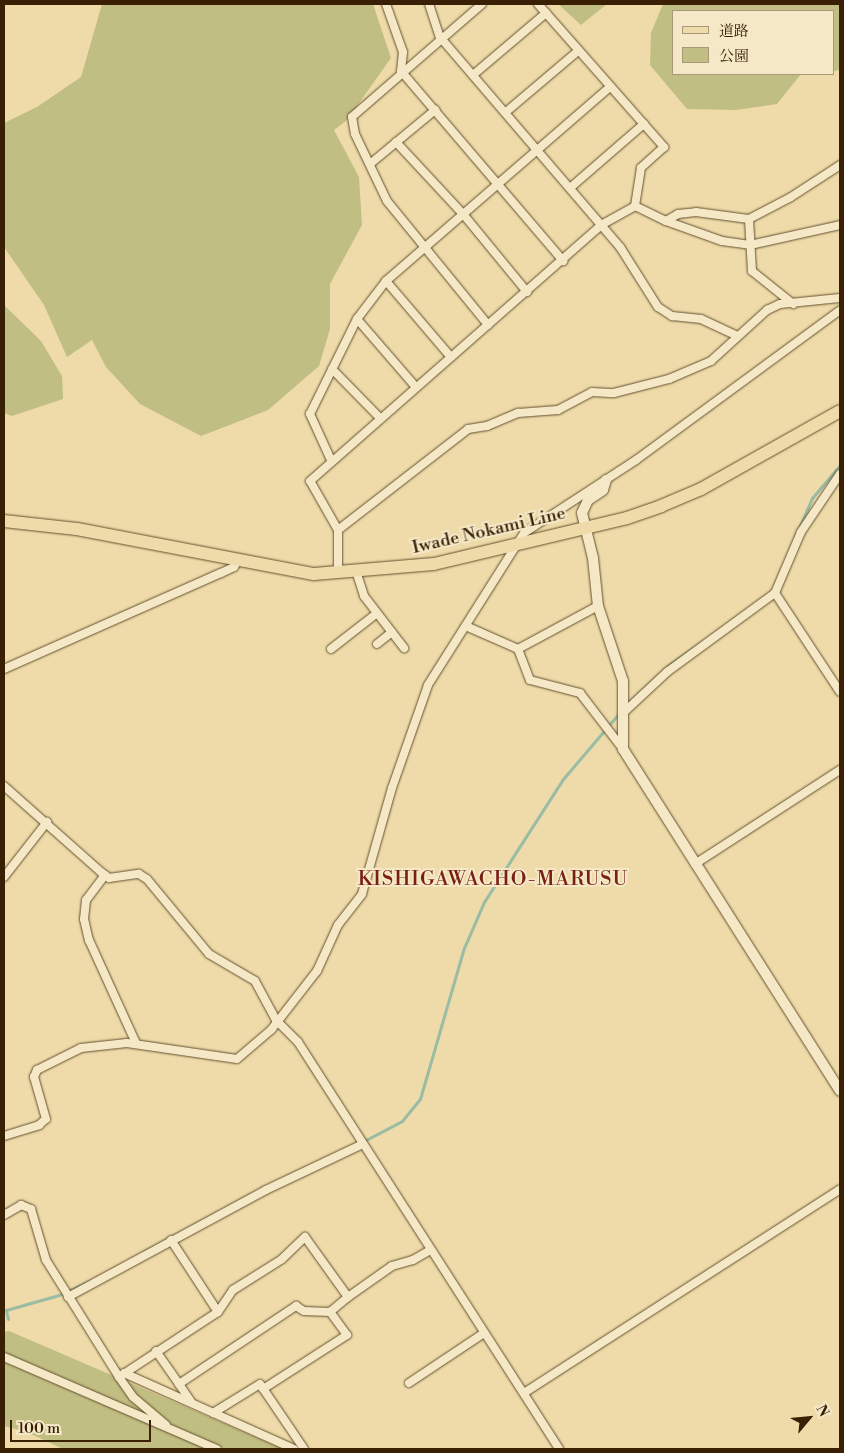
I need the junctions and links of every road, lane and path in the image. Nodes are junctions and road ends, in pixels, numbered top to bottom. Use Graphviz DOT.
graph roads {
  1 [pos="386,4"];
  2 [pos="439,4"];
  3 [pos="482,4"];
  4 [pos="538,4"];
  5 [pos="430,7"];
  6 [pos="546,13"];
  7 [pos="440,37"];
  8 [pos="578,51"];
  9 [pos="401,71"];
  10 [pos="473,75"];
  11 [pos="610,86"];
  12 [pos="435,110"];
  13 [pos="506,112"];
  14 [pos="644,124"];
  15 [pos="396,142"];
  16 [pos="538,149"];
  17 [pos="370,164"];
  18 [pos="840,165"];
  19 [pos="498,184"];
  20 [pos="570,188"];
  21 [pos="635,206"];
  22 [pos="463,214"];
  23 [pos="749,219"];
  24 [pos="666,221"];
  25 [pos="602,225"];
  26 [pos="840,225"];
  27 [pos="750,245"];
  28 [pos="423,249"];
  29 [pos="563,261"];
  30 [pos="386,281"];
  31 [pos="527,292"];
  32 [pos="840,298"];
  33 [pos="793,304"];
  34 [pos="840,310"];
  35 [pos="357,319"];
  36 [pos="488,325"];
  37 [pos="737,336"];
  38 [pos="451,357"];
  39 [pos="332,368"];
  40 [pos="416,387"];
  41 [pos="840,411"];
  42 [pos="380,418"];
  43 [pos="331,460"];
  44 [pos="840,474"];
  45 [pos="606,480"];
  46 [pos="4,521"];
  47 [pos="586,527"];
  48 [pos="338,530"];
  49 [pos="519,542"];
  50 [pos="238,560"];
  51 [pos="356,571"];
  52 [pos="338,572"];
  53 [pos="775,593"];
  54 [pos="598,606"];
  55 [pos="377,613"];
  56 [pos="468,627"];
  57 [pos="392,632"];
  58 [pos="377,644"];
  59 [pos="404,648"];
  60 [pos="331,649"];
  61 [pos="518,649"];
  62 [pos="4,669"];
  63 [pos="840,692"];
  64 [pos="622,714"];
  65 [pos="623,749"];
  66 [pos="840,770"];
  67 [pos="4,786"];
  68 [pos="47,822"];
  69 [pos="696,864"];
  70 [pos="105,875"];
  71 [pos="4,877"];
  72 [pos="276,1020"];
  73 [pos="136,1043"];
  74 [pos="840,1092"];
  75 [pos="4,1136"];
  76 [pos="363,1144"];
  77 [pos="840,1189"];
  78 [pos="4,1215"];
  79 [pos="171,1240"];
  80 [pos="430,1250"];
  81 [pos="68,1297"];
  82 [pos="348,1297"];
  83 [pos="218,1312"];
  84 [pos="330,1312"];
  85 [pos="484,1333"];
  86 [pos="156,1351"];
  87 [pos="4,1357"];
  88 [pos="122,1375"];
  89 [pos="409,1383"];
  90 [pos="179,1384"];
  91 [pos="263,1389"];
  92 [pos="524,1393"];
  93 [pos="193,1404"];
  94 [pos="213,1413"];
  95 [pos="169,1429"];
  96 [pos="217,1449"];
  97 [pos="294,1449"];
  98 [pos="304,1449"];
  99 [pos="559,1449"];
  1 -- 9 [label="street"];
  2 -- 5 [label="street"];
  3 -- 7 [label="street"];
  4 -- 6 [label="street"];
  5 -- 7 [label="street"];
  6 -- 8 [label="street"];
  6 -- 10 [label="street"];
  7 -- 9 [label="street"];
  7 -- 10 [label="street"];
  8 -- 11 [label="street"];
  8 -- 13 [label="street"];
  9 -- 12 [label="street"];
  9 -- 17 [label="street"];
  10 -- 13 [label="street"];
  11 -- 14 [label="street"];
  11 -- 16 [label="street"];
  12 -- 15 [label="street"];
  12 -- 19 [label="street"];
  13 -- 16 [label="street"];
  14 -- 20 [label="street"];
  14 -- 21 [label="street"];
  15 -- 17 [label="street"];
  15 -- 22 [label="street"];
  16 -- 19 [label="street"];
  16 -- 20 [label="street"];
  17 -- 28 [label="street"];
  18 -- 23 [label="street"];
  19 -- 22 [label="street"];
  19 -- 29 [label="street"];
  20 -- 25 [label="street"];
  21 -- 24 [label="street"];
  21 -- 25 [label="street"];
  22 -- 28 [label="street"];
  22 -- 31 [label="street"];
  23 -- 24 [label="street"];
  23 -- 27 [label="street"];
  24 -- 27 [label="street"];
  25 -- 29 [label="street"];
  25 -- 37 [label="street"];
  26 -- 27 [label="street"];
  27 -- 33 [label="street"];
  28 -- 30 [label="street"];
  28 -- 36 [label="street"];
  29 -- 31 [label="street"];
  30 -- 35 [label="street"];
  30 -- 38 [label="street"];
  31 -- 36 [label="street"];
  32 -- 33 [label="street"];
  33 -- 37 [label="street"];
  34 -- 45 [label="street"];
  35 -- 39 [label="street"];
  35 -- 40 [label="street"];
  36 -- 38 [label="street"];
  37 -- 48 [label="street"];
  38 -- 40 [label="street"];
  39 -- 42 [label="street"];
  39 -- 43 [label="street"];
  40 -- 42 [label="street"];
  41 -- 47 [label="main road, Iwade Nokami Line"];
  42 -- 43 [label="street"];
  43 -- 48 [label="street"];
  44 -- 53 [label="street"];
  45 -- 47 [label="street"];
  45 -- 49 [label="street"];
  46 -- 50 [label="main road, Iwade Nokami Line"];
  47 -- 49 [label="main road, Iwade Nokami Line"];
  47 -- 54 [label="street"];
  48 -- 52 [label="street"];
  49 -- 51 [label="main road, Iwade Nokami Line"];
  49 -- 56 [label="street"];
  50 -- 52 [label="main road, Iwade Nokami Line"];
  50 -- 62 [label="street"];
  51 -- 52 [label="main road, Iwade Nokami Line"];
  51 -- 55 [label="street"];
  53 -- 63 [label="street"];
  53 -- 64 [label="street"];
  54 -- 61 [label="street"];
  54 -- 64 [label="street"];
  55 -- 57 [label="street"];
  55 -- 60 [label="street"];
  56 -- 61 [label="street"];
  56 -- 72 [label="street"];
  57 -- 58 [label="street"];
  57 -- 59 [label="street"];
  61 -- 65 [label="street"];
  64 -- 65 [label="street"];
  65 -- 69 [label="street"];
  66 -- 69 [label="street"];
  67 -- 68 [label="street"];
  68 -- 70 [label="street"];
  68 -- 71 [label="street"];
  69 -- 74 [label="street"];
  70 -- 72 [label="street"];
  70 -- 73 [label="street"];
  72 -- 73 [label="street"];
  72 -- 76 [label="street"];
  73 -- 75 [label="street"];
  76 -- 79 [label="street"];
  76 -- 80 [label="street"];
  77 -- 92 [label="street"];
  78 -- 81 [label="street"];
  79 -- 81 [label="street"];
  79 -- 83 [label="street"];
  80 -- 82 [label="street"];
  80 -- 85 [label="street"];
  81 -- 88 [label="street"];
  82 -- 83 [label="street"];
  82 -- 84 [label="street"];
  83 -- 86 [label="street"];
  84 -- 90 [label="street"];
  84 -- 91 [label="street"];
  85 -- 89 [label="street"];
  85 -- 92 [label="street"];
  86 -- 88 [label="street"];
  86 -- 90 [label="street"];
  87 -- 95 [label="street"];
  88 -- 93 [label="street"];
  88 -- 95 [label="street"];
  90 -- 93 [label="street"];
  91 -- 94 [label="street"];
  91 -- 98 [label="street"];
  92 -- 99 [label="street"];
  93 -- 94 [label="street"];
  94 -- 97 [label="street"];
  95 -- 96 [label="street"];
}
